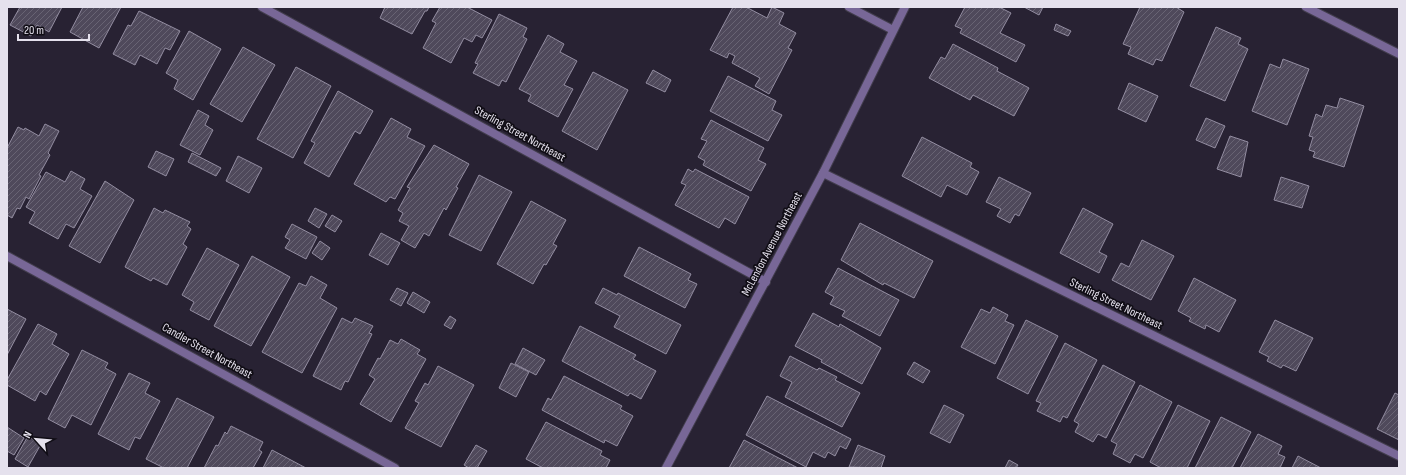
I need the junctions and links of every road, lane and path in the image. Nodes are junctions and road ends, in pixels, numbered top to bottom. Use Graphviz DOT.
graph roads {
  1 [pos="262,7"];
  2 [pos="849,7"];
  3 [pos="905,7"];
  4 [pos="1306,7"];
  5 [pos="893,30"];
  6 [pos="1399,54"];
  7 [pos="823,173"];
  8 [pos="7,256"];
  9 [pos="766,282"];
  10 [pos="1399,456"];
  11 [pos="395,468"];
  12 [pos="666,468"];
  1 -- 9 [label="street, Sterling Street Northeast"];
  2 -- 5 [label="street"];
  3 -- 5 [label="street, McLendon Avenue Northeast"];
  4 -- 6 [label="street"];
  5 -- 7 [label="street, McLendon Avenue Northeast"];
  7 -- 9 [label="street, McLendon Avenue Northeast"];
  7 -- 10 [label="street, Sterling Street Northeast"];
  8 -- 11 [label="street, Candler Street Northeast"];
  9 -- 12 [label="street, McLendon Avenue Northeast"];
}
